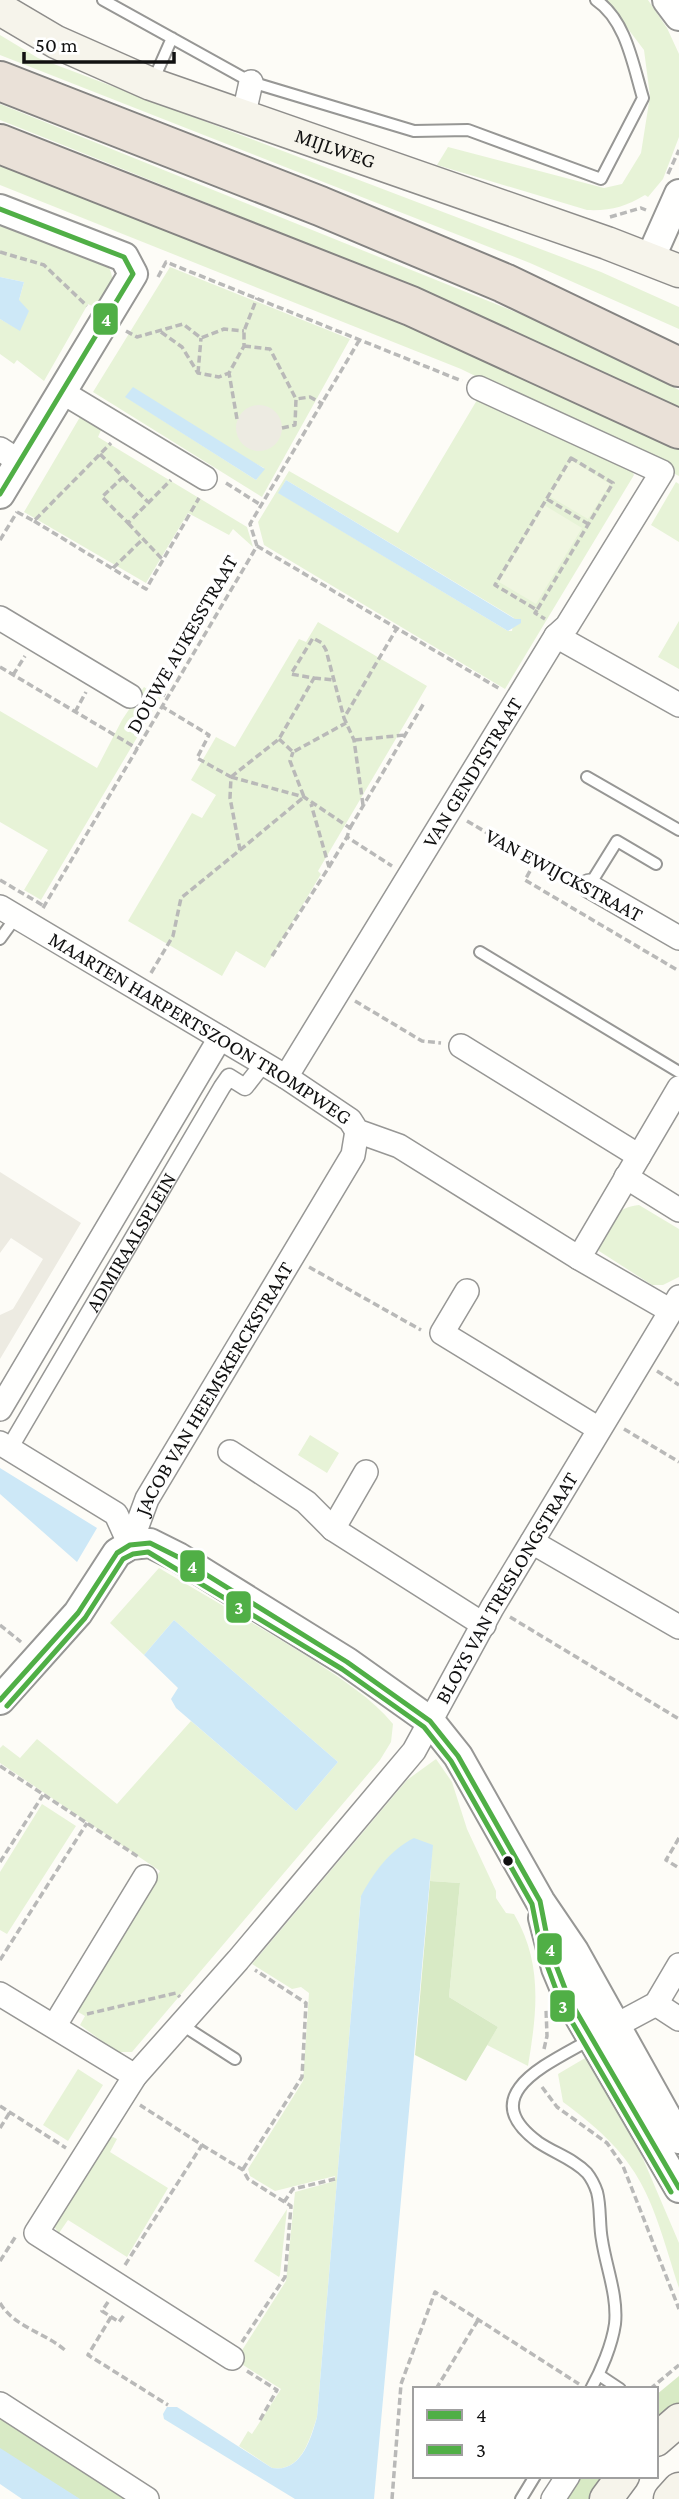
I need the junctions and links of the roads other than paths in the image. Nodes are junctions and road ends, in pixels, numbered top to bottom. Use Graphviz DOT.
graph roads {
  1 [pos="103,0"];
  2 [pos="596,0"];
  3 [pos="667,0"];
  4 [pos="0,9"];
  5 [pos="679,16"];
  6 [pos="172,38"];
  7 [pos="0,81"];
  8 [pos="251,82"];
  9 [pos="151,84"];
  10 [pos="243,118"];
  11 [pos="0,144"];
  12 [pos="679,194"];
  13 [pos="0,209"];
  14 [pos="670,265"];
  15 [pos="679,367"];
  16 [pos="479,388"];
  17 [pos="62,392"];
  18 [pos="679,429"];
  19 [pos="10,455"];
  20 [pos="209,477"];
  21 [pos="13,502"];
  22 [pos="0,618"];
  23 [pos="556,636"];
  24 [pos="130,696"];
  25 [pos="679,705"];
  26 [pos="587,777"];
  27 [pos="679,830"];
  28 [pos="656,864"];
  29 [pos="589,886"];
  30 [pos="16,917"];
  31 [pos="679,938"];
  32 [pos="0,939"];
  33 [pos="480,952"];
  34 [pos="220,1038"];
  35 [pos="461,1046"];
  36 [pos="263,1064"];
  37 [pos="679,1072"];
  38 [pos="286,1077"];
  39 [pos="679,1088"];
  40 [pos="357,1131"];
  41 [pos="639,1156"];
  42 [pos="626,1177"];
  43 [pos="679,1210"];
  44 [pos="579,1258"];
  45 [pos="467,1291"];
  46 [pos="675,1304"];
  47 [pos="0,1409"];
  48 [pos="602,1423"];
  49 [pos="5,1446"];
  50 [pos="230,1452"];
  51 [pos="366,1472"];
  52 [pos="333,1529"];
  53 [pos="532,1542"];
  54 [pos="130,1545"];
  55 [pos="488,1616"];
  56 [pos="679,1626"];
  57 [pos="0,1700"];
  58 [pos="430,1721"];
  59 [pos="145,1877"];
  60 [pos="679,1965"];
  61 [pos="0,1994"];
  62 [pos="656,2004"];
  63 [pos="188,2017"];
  64 [pos="679,2018"];
  65 [pos="55,2025"];
  66 [pos="605,2031"];
  67 [pos="235,2059"];
  68 [pos="129,2085"];
  69 [pos="679,2139"];
  70 [pos="679,2188"];
  71 [pos="232,2358"];
  72 [pos="599,2375"];
  73 [pos="590,2387"];
  74 [pos="617,2387"];
  75 [pos="0,2404"];
  76 [pos="679,2420"];
  77 [pos="658,2438"];
  78 [pos="534,2478"];
  79 [pos="567,2478"];
  80 [pos="622,2478"];
  81 [pos="679,2489"];
  82 [pos="147,2499"];
  83 [pos="521,2499"];
  84 [pos="552,2499"];
  85 [pos="606,2499"];
  86 [pos="670,2499"];
  1 -- 6 [label="lane"];
  2 -- 8 [label="lane"];
  3 -- 5 [label="street"];
  4 -- 9 [label="main road, MIJLWEG"];
  6 -- 8 [label="lane"];
  6 -- 9 [label="lane"];
  7 -- 15 [label="highway"];
  8 -- 10 [label="street"];
  9 -- 10 [label="main road, MIJLWEG"];
  10 -- 14 [label="main road, MIJLWEG"];
  11 -- 18 [label="highway"];
  12 -- 14 [label="street"];
  13 -- 17 [label="street"];
  16 -- 23 [label="street, VAN GENDTSTRAAT"];
  17 -- 19 [label="street"];
  17 -- 20 [label="street"];
  19 -- 21 [label="street"];
  22 -- 24 [label="street"];
  23 -- 25 [label="street"];
  23 -- 38 [label="street, VAN GENDTSTRAAT"];
  26 -- 27 [label="lane"];
  28 -- 29 [label="lane"];
  29 -- 31 [label="street, VAN EWIJCKSTRAAT"];
  30 -- 32 [label="lane"];
  30 -- 34 [label="street, MAARTEN HARPERTSZOON TROMPWEG"];
  33 -- 37 [label="lane"];
  34 -- 36 [label="street, MAARTEN HARPERTSZOON TROMPWEG"];
  34 -- 47 [label="street, ADMIRAALSPLEIN"];
  35 -- 41 [label="street"];
  36 -- 38 [label="street, MAARTEN HARPERTSZOON TROMPWEG"];
  36 -- 49 [label="street, ADMIRAALSPLEIN"];
  38 -- 40 [label="street, MAARTEN HARPERTSZOON TROMPWEG"];
  39 -- 41 [label="street"];
  40 -- 44 [label="street, MAARTEN HARPERTSZOON TROMPWEG"];
  40 -- 54 [label="street, JACOB VAN HEEMSKERCKSTRAAT"];
  41 -- 42 [label="street"];
  42 -- 43 [label="street"];
  42 -- 44 [label="street"];
  44 -- 46 [label="street, MAARTEN HARPERTSZOON TROMPWEG"];
  45 -- 48 [label="street"];
  46 -- 48 [label="street, BLOYS VAN TRESLONGSTRAAT"];
  48 -- 53 [label="street, BLOYS VAN TRESLONGSTRAAT"];
  49 -- 54 [label="street, ADMIRAALSPLEIN"];
  50 -- 52 [label="street"];
  51 -- 52 [label="street"];
  52 -- 55 [label="street"];
  53 -- 55 [label="street, BLOYS VAN TRESLONGSTRAAT"];
  53 -- 56 [label="street"];
  54 -- 57 [label="street, JACOB VAN HEEMSKERCKSTRAAT"];
  54 -- 58 [label="street"];
  55 -- 58 [label="street, BLOYS VAN TRESLONGSTRAAT"];
  58 -- 63 [label="street, BLOYS VAN TRESLONGSTRAAT"];
  58 -- 66 [label="street"];
  59 -- 65 [label="street"];
  60 -- 62 [label="street"];
  61 -- 65 [label="street"];
  62 -- 64 [label="street"];
  62 -- 66 [label="street"];
  63 -- 67 [label="lane"];
  63 -- 68 [label="street, BLOYS VAN TRESLONGSTRAAT"];
  65 -- 68 [label="street"];
  66 -- 69 [label="street"];
  66 -- 70 [label="street"];
  66 -- 72 [label="lane"];
  68 -- 71 [label="street, BLOYS VAN TRESLONGSTRAAT"];
  72 -- 73 [label="lane"];
  72 -- 74 [label="lane"];
  75 -- 82 [label="street"];
  76 -- 77 [label="main road"];
  78 -- 83 [label="lane"];
  79 -- 84 [label="street"];
  80 -- 85 [label="main road"];
  81 -- 86 [label="main road"];
}
